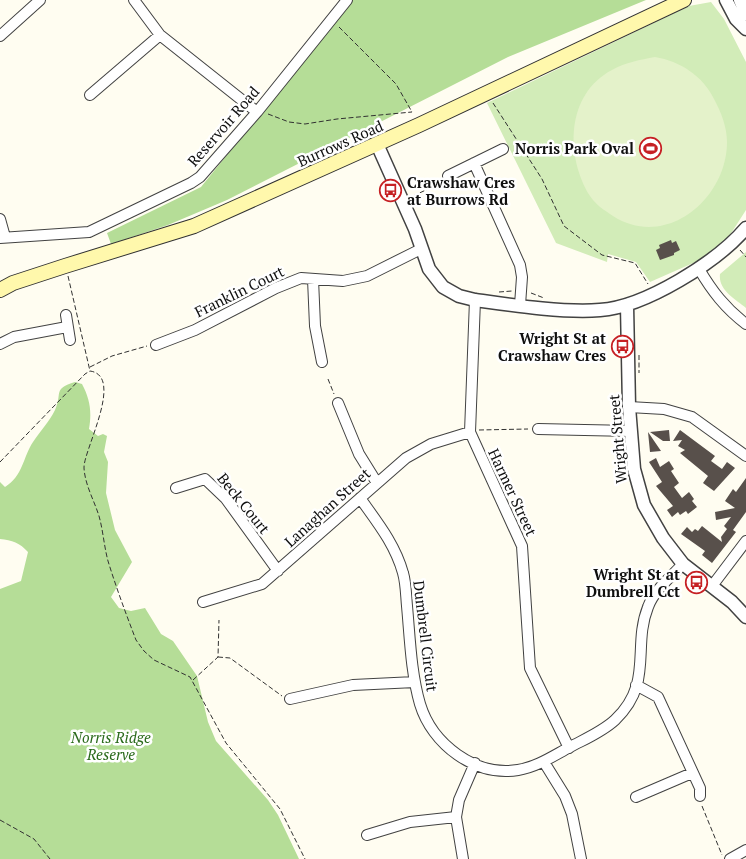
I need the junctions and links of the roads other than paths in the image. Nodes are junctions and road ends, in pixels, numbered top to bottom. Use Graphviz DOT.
graph roads {
  1 [pos="40,0"];
  2 [pos="134,0"];
  3 [pos="347,0"];
  4 [pos="684,0"];
  5 [pos="726,0"];
  6 [pos="740,0"];
  7 [pos="746,14"];
  8 [pos="746,25"];
  9 [pos="160,35"];
  10 [pos="0,36"];
  11 [pos="90,95"];
  12 [pos="257,112"];
  13 [pos="377,144"];
  14 [pos="502,149"];
  15 [pos="474,163"];
  16 [pos="446,179"];
  17 [pos="0,219"];
  18 [pos="746,228"];
  19 [pos="2,238"];
  20 [pos="421,249"];
  21 [pos="699,269"];
  22 [pos="313,279"];
  23 [pos="0,290"];
  24 [pos="475,300"];
  25 [pos="520,305"];
  26 [pos="627,305"];
  27 [pos="66,315"];
  28 [pos="746,324"];
  29 [pos="67,327"];
  30 [pos="70,340"];
  31 [pos="0,344"];
  32 [pos="156,345"];
  33 [pos="322,362"];
  34 [pos="337,401"];
  35 [pos="629,407"];
  36 [pos="534,429"];
  37 [pos="473,431"];
  38 [pos="631,431"];
  39 [pos="746,456"];
  40 [pos="377,483"];
  41 [pos="176,488"];
  42 [pos="360,498"];
  43 [pos="746,542"];
  44 [pos="683,564"];
  45 [pos="278,572"];
  46 [pos="712,586"];
  47 [pos="203,602"];
  48 [pos="746,617"];
  49 [pos="415,682"];
  50 [pos="636,685"];
  51 [pos="290,699"];
  52 [pos="569,748"];
  53 [pos="544,762"];
  54 [pos="475,763"];
  55 [pos="692,773"];
  56 [pos="700,796"];
  57 [pos="636,797"];
  58 [pos="456,817"];
  59 [pos="367,835"];
  60 [pos="746,850"];
  61 [pos="726,857"];
  62 [pos="463,859"];
  63 [pos="581,859"];
  1 -- 10 [label="street"];
  2 -- 9 [label="street"];
  3 -- 12 [label="street, Reservoir Road"];
  4 -- 13 [label="main road, Burrows Road"];
  5 -- 8 [label="street"];
  6 -- 7 [label="street"];
  9 -- 11 [label="street"];
  9 -- 12 [label="street"];
  12 -- 19 [label="street, Reservoir Road"];
  13 -- 20 [label="street"];
  13 -- 23 [label="main road, Burrows Road"];
  14 -- 15 [label="street"];
  15 -- 16 [label="street"];
  15 -- 25 [label="street"];
  17 -- 19 [label="street"];
  18 -- 21 [label="street"];
  20 -- 22 [label="street, Franklin Court"];
  20 -- 24 [label="street"];
  21 -- 26 [label="street"];
  21 -- 28 [label="street"];
  22 -- 32 [label="street, Franklin Court"];
  22 -- 33 [label="street"];
  24 -- 25 [label="street"];
  24 -- 37 [label="street, Harmer Street"];
  25 -- 26 [label="street"];
  26 -- 35 [label="street, Wright Street"];
  27 -- 29 [label="street"];
  29 -- 30 [label="street"];
  29 -- 31 [label="street"];
  34 -- 40 [label="street"];
  35 -- 38 [label="street, Wright Street"];
  35 -- 39 [label="street"];
  36 -- 38 [label="street"];
  37 -- 40 [label="street, Lanaghan Street"];
  37 -- 52 [label="street, Harmer Street"];
  38 -- 44 [label="street, Wright Street"];
  40 -- 42 [label="street, Lanaghan Street"];
  41 -- 45 [label="street, Beck Court"];
  42 -- 45 [label="street, Lanaghan Street"];
  42 -- 49 [label="street, Dumbrell Circuit"];
  43 -- 46 [label="street"];
  44 -- 46 [label="street, Wright Street"];
  44 -- 50 [label="street, Dumbrell Circuit"];
  45 -- 47 [label="street, Lanaghan Street"];
  46 -- 48 [label="street, Wright Street"];
  49 -- 51 [label="street"];
  49 -- 54 [label="street, Dumbrell Circuit"];
  50 -- 52 [label="street, Dumbrell Circuit"];
  50 -- 55 [label="street"];
  52 -- 53 [label="street, Dumbrell Circuit"];
  53 -- 54 [label="street, Dumbrell Circuit"];
  53 -- 63 [label="street"];
  54 -- 58 [label="street"];
  55 -- 56 [label="street"];
  55 -- 57 [label="street"];
  58 -- 59 [label="street"];
  58 -- 62 [label="street"];
  60 -- 61 [label="street"];
}
